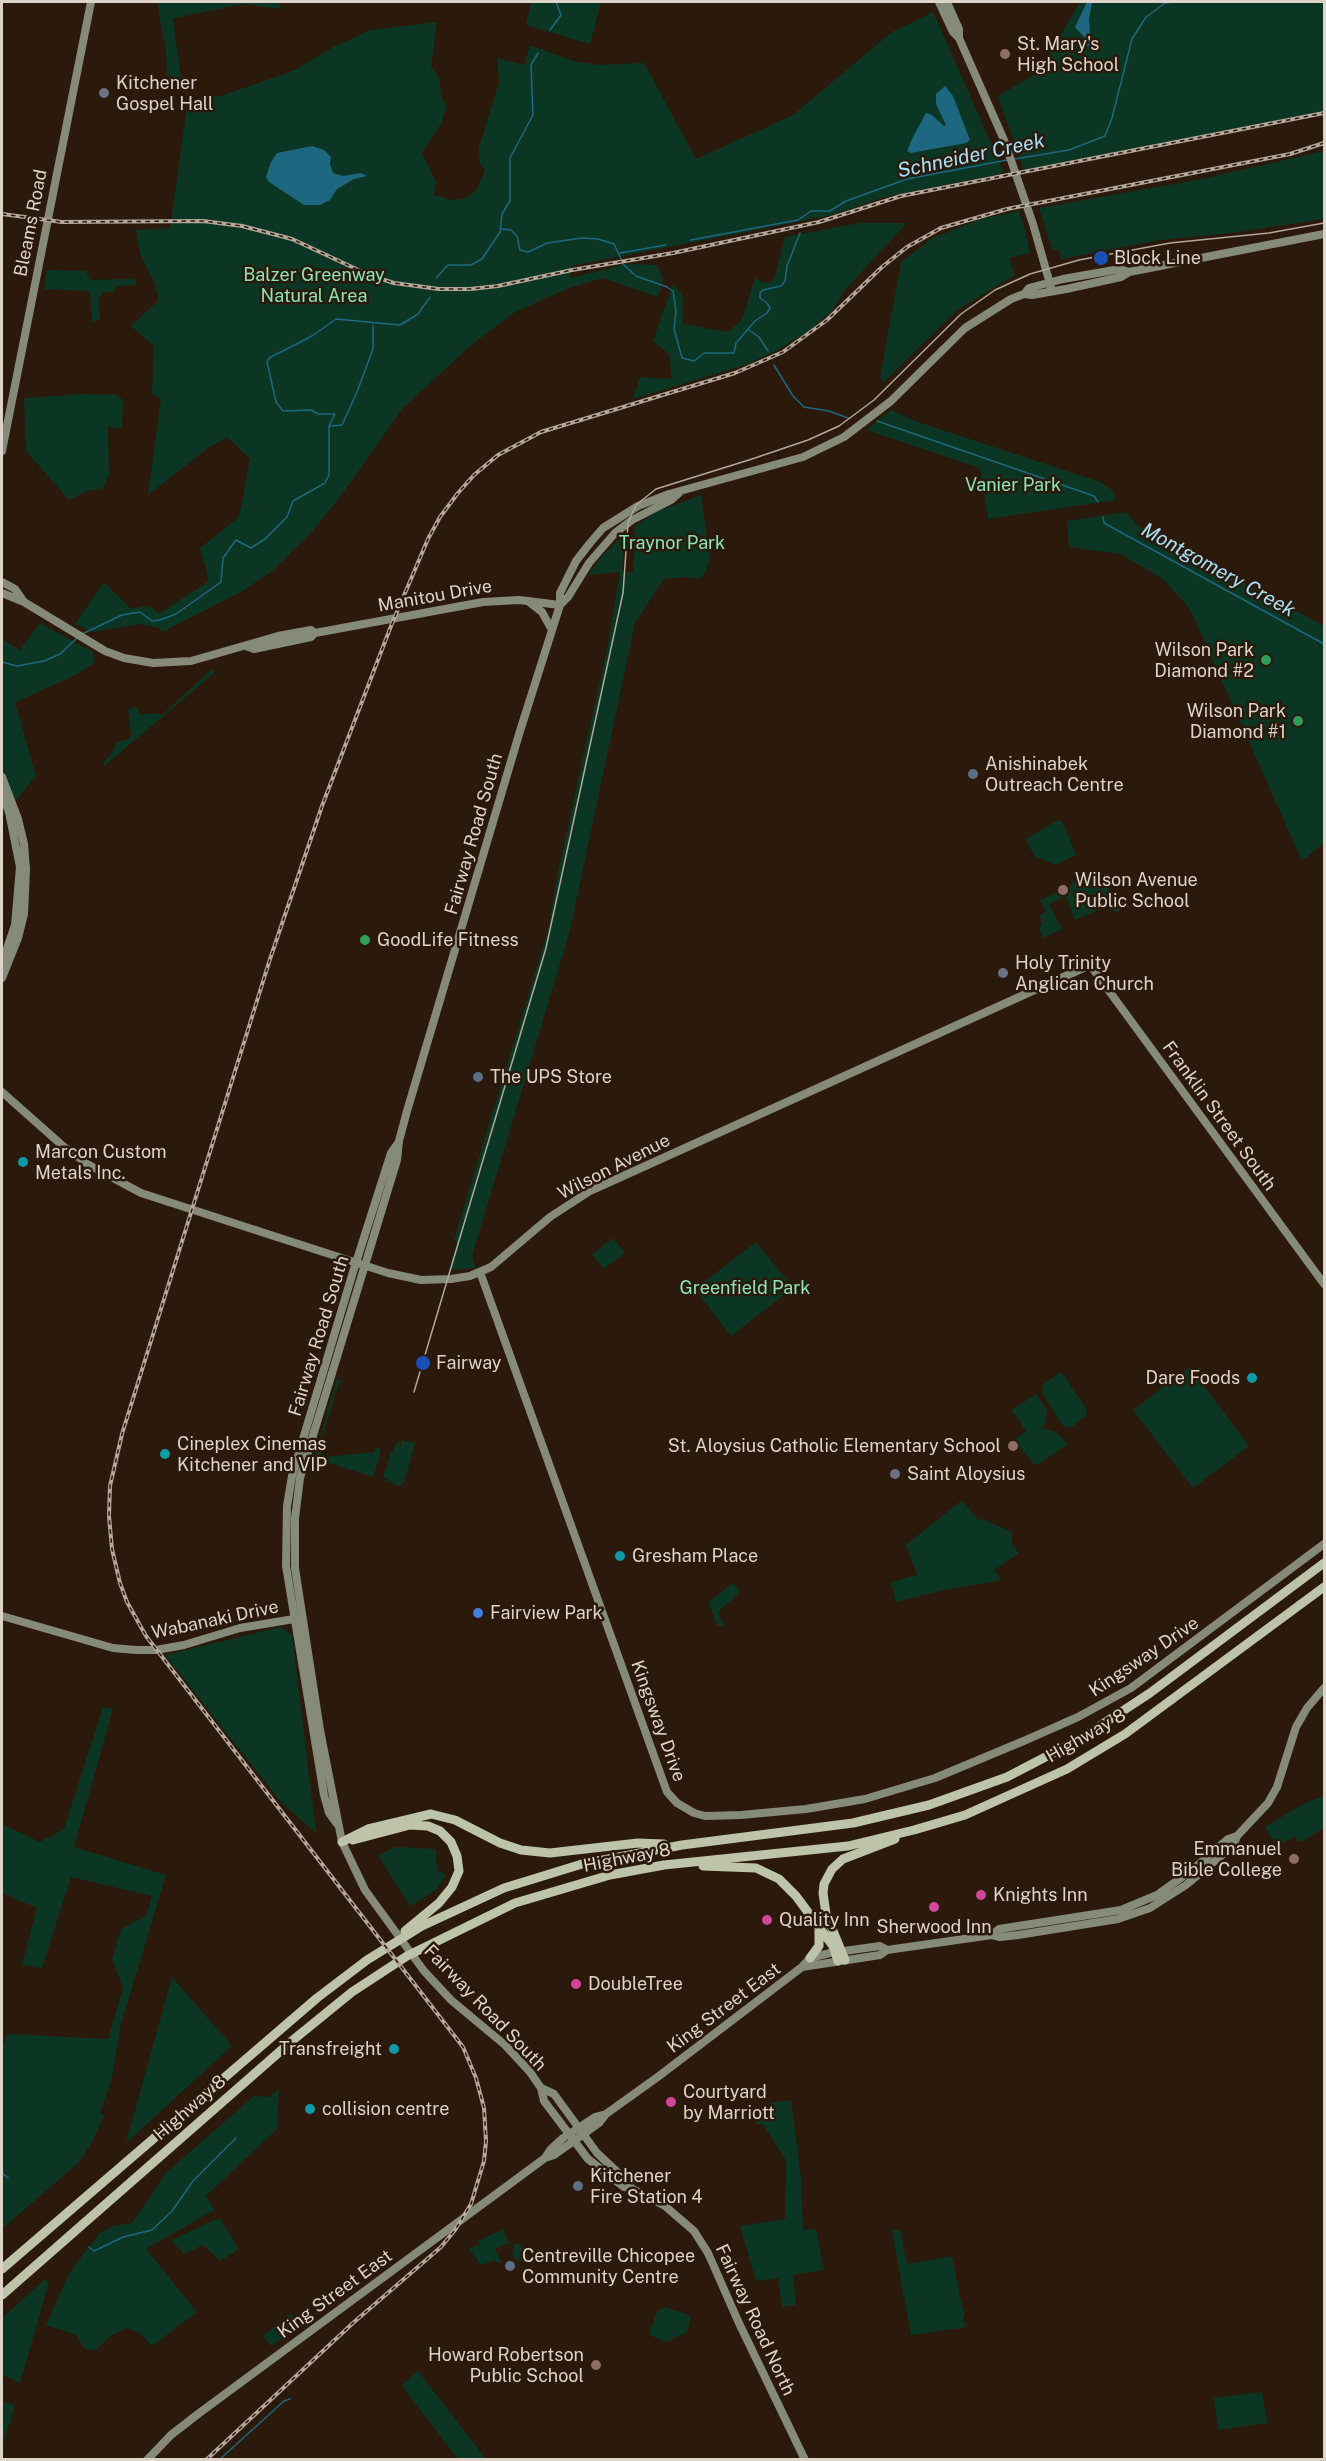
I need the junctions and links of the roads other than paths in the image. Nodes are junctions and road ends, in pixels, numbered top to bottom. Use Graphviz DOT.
graph roads {
  1 [pos="91,2"];
  2 [pos="939,2"];
  3 [pos="947,2"];
  4 [pos="959,38"];
  5 [pos="1324,234"];
  6 [pos="1129,272"];
  7 [pos="1050,282"];
  8 [pos="1052,291"];
  9 [pos="1024,294"];
  10 [pos="2,451"];
  11 [pos="679,493"];
  12 [pos="2,582"];
  13 [pos="2,593"];
  14 [pos="526,601"];
  15 [pos="24,602"];
  16 [pos="560,605"];
  17 [pos="552,630"];
  18 [pos="2,777"];
  19 [pos="2,794"];
  20 [pos="2,963"];
  21 [pos="1090,965"];
  22 [pos="2,978"];
  23 [pos="2,1092"];
  24 [pos="399,1141"];
  25 [pos="356,1262"];
  26 [pos="365,1265"];
  27 [pos="480,1272"];
  28 [pos="1324,1284"];
  29 [pos="1324,1544"];
  30 [pos="1324,1563"];
  31 [pos="1324,1587"];
  32 [pos="2,1616"];
  33 [pos="294,1619"];
  34 [pos="1324,1688"];
  35 [pos="338,1825"];
  36 [pos="914,1830"];
  37 [pos="342,1842"];
  38 [pos="682,1845"];
  39 [pos="689,1863"];
  40 [pos="421,1922"];
  41 [pos="818,1926"];
  42 [pos="840,1956"];
  43 [pos="810,1958"];
  44 [pos="802,1967"];
  45 [pos="542,2088"];
  46 [pos="581,2131"];
  47 [pos="571,2138"];
  48 [pos="631,2188"];
  49 [pos="2,2270"];
  50 [pos="2,2295"];
  51 [pos="147,2460"];
  52 [pos="805,2460"];
  1 -- 10 [label="main road, Bleams Road"];
  2 -- 4 [label="main road"];
  3 -- 4 [label="main road"];
  4 -- 7 [label="main road"];
  5 -- 6 [label="main road"];
  6 -- 7 [label="main road"];
  6 -- 8 [label="main road"];
  7 -- 8 [label="main road"];
  7 -- 9 [label="main road"];
  8 -- 9 [label="main road"];
  9 -- 11 [label="main road"];
  11 -- 16 [label="main road"];
  11 -- 16 [label="main road, Fairway Road South"];
  12 -- 15 [label="main road, Manitou Drive"];
  13 -- 15 [label="main road, Manitou Drive"];
  14 -- 15 [label="main road, Manitou Drive"];
  14 -- 16 [label="main road, Manitou Drive"];
  14 -- 17 [label="main road"];
  16 -- 17 [label="main road, Fairway Road South"];
  17 -- 24 [label="main road, Fairway Road South"];
  18 -- 22 [label="main road"];
  19 -- 20 [label="main road"];
  21 -- 27 [label="main road, Wilson Avenue"];
  21 -- 28 [label="main road, Franklin Street South"];
  23 -- 25 [label="main road, Wilson Avenue"];
  24 -- 25 [label="main road, Fairway Road South"];
  24 -- 26 [label="main road, Fairway Road South"];
  25 -- 26 [label="main road, Wilson Avenue"];
  25 -- 33 [label="main road, Fairway Road South"];
  26 -- 27 [label="main road, Wilson Avenue"];
  26 -- 35 [label="main road, Fairway Road South"];
  27 -- 29 [label="main road, Kingsway Drive"];
  30 -- 38 [label="highway, Highway 8"];
  31 -- 36 [label="highway, Highway 8"];
  32 -- 33 [label="main road, Wabanaki Drive"];
  33 -- 35 [label="main road, Fairway Road South"];
  34 -- 42 [label="main road"];
  35 -- 37 [label="main road, Fairway Road South"];
  36 -- 39 [label="highway, Highway 8"];
  36 -- 42 [label="highway"];
  37 -- 38 [label="highway"];
  37 -- 40 [label="highway"];
  37 -- 45 [label="main road, Fairway Road South"];
  38 -- 40 [label="highway, Highway 8"];
  39 -- 41 [label="highway"];
  39 -- 50 [label="highway, Highway 8"];
  40 -- 49 [label="highway, Highway 8"];
  41 -- 42 [label="highway"];
  41 -- 43 [label="highway"];
  42 -- 43 [label="main road"];
  42 -- 44 [label="main road, King Street East"];
  43 -- 44 [label="main road, King Street East"];
  44 -- 46 [label="main road, King Street East"];
  45 -- 46 [label="main road, Fairway Road South"];
  45 -- 47 [label="main road, Fairway Road South"];
  46 -- 47 [label="main road, King Street East"];
  46 -- 48 [label="main road, Fairway Road North"];
  47 -- 48 [label="main road, Fairway Road North"];
  47 -- 51 [label="main road, King Street East"];
  48 -- 52 [label="main road, Fairway Road North"];
}
